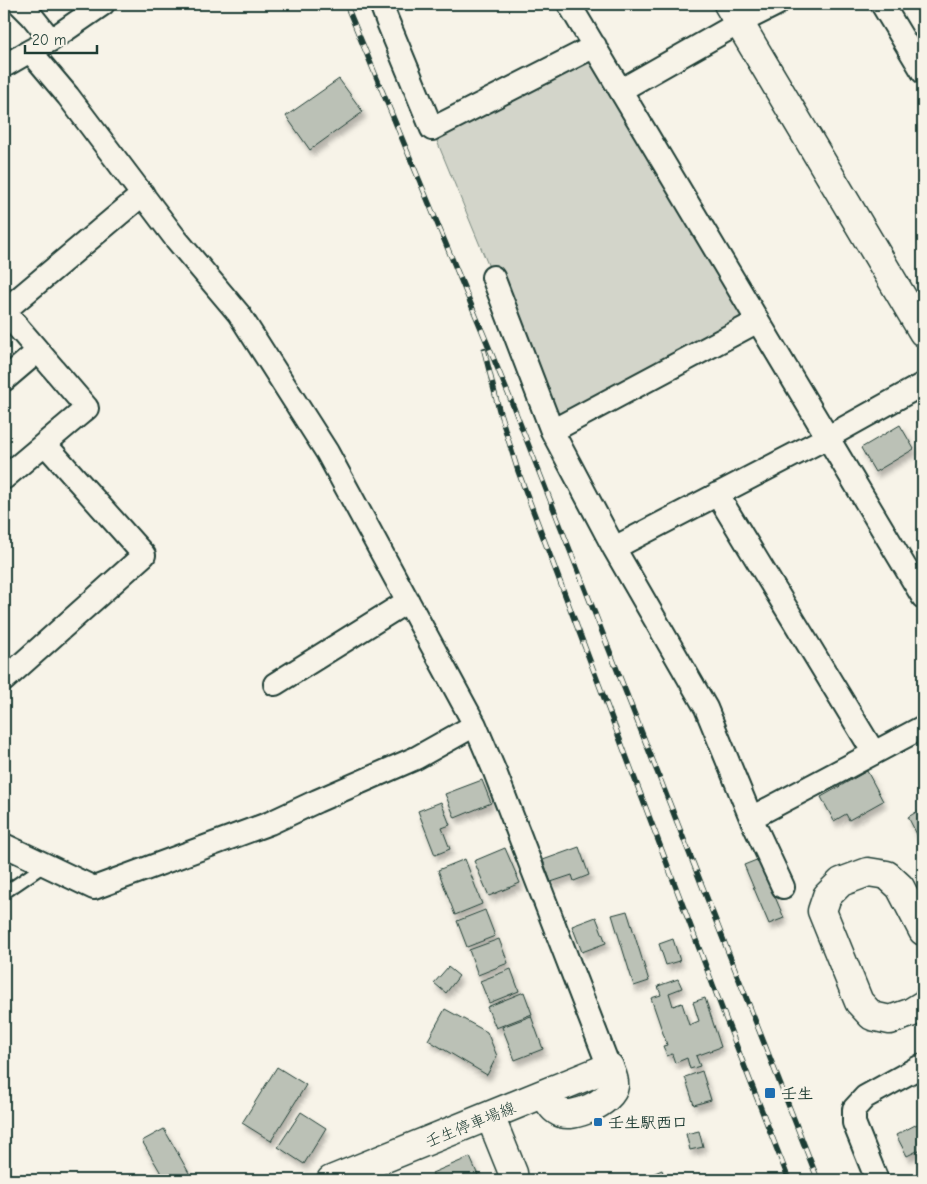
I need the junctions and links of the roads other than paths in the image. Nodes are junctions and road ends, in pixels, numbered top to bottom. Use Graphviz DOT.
graph roads {
  1 [pos="20,4"];
  2 [pos="103,4"];
  3 [pos="382,4"];
  4 [pos="569,4"];
  5 [pos="777,4"];
  6 [pos="882,4"];
  7 [pos="733,14"];
  8 [pos="51,40"];
  9 [pos="595,46"];
  10 [pos="30,51"];
  11 [pos="4,66"];
  12 [pos="923,72"];
  13 [pos="621,90"];
  14 [pos="142,194"];
  15 [pos="493,277"];
  16 [pos="758,321"];
  17 [pos="923,332"];
  18 [pos="38,351"];
  19 [pos="4,380"];
  20 [pos="923,384"];
  21 [pos="552,431"];
  22 [pos="828,437"];
  23 [pos="45,444"];
  24 [pos="4,478"];
  25 [pos="717,494"];
  26 [pos="614,548"];
  27 [pos="923,597"];
  28 [pos="408,601"];
  29 [pos="4,680"];
  30 [pos="275,684"];
  31 [pos="475,725"];
  32 [pos="923,727"];
  33 [pos="874,753"];
  34 [pos="751,818"];
  35 [pos="4,845"];
  36 [pos="46,865"];
  37 [pos="783,887"];
  38 [pos="4,893"];
  39 [pos="923,929"];
  40 [pos="923,1005"];
  41 [pos="923,1065"];
  42 [pos="609,1067"];
  43 [pos="490,1116"];
  44 [pos="331,1180"];
  45 [pos="514,1180"];
  46 [pos="877,1180"];
  1 -- 8 [label="street"];
  2 -- 8 [label="street"];
  3 -- 9 [label="street"];
  4 -- 9 [label="street"];
  5 -- 7 [label="street"];
  6 -- 12 [label="street"];
  7 -- 13 [label="street"];
  7 -- 17 [label="street"];
  8 -- 10 [label="street"];
  9 -- 13 [label="street"];
  10 -- 11 [label="street"];
  10 -- 14 [label="street"];
  13 -- 16 [label="street"];
  14 -- 18 [label="street"];
  14 -- 28 [label="street"];
  15 -- 21 [label="street"];
  16 -- 21 [label="street"];
  16 -- 22 [label="street"];
  18 -- 19 [label="street"];
  18 -- 23 [label="street"];
  20 -- 22 [label="street"];
  21 -- 26 [label="street"];
  22 -- 25 [label="street"];
  22 -- 27 [label="street"];
  23 -- 24 [label="street"];
  23 -- 29 [label="street"];
  25 -- 26 [label="street"];
  25 -- 33 [label="street"];
  26 -- 34 [label="street"];
  28 -- 30 [label="street"];
  28 -- 31 [label="street"];
  31 -- 36 [label="street"];
  31 -- 42 [label="street"];
  32 -- 33 [label="street"];
  33 -- 34 [label="street"];
  34 -- 37 [label="street"];
  35 -- 36 [label="street"];
  36 -- 38 [label="lane"];
  39 -- 40 [label="street"];
  41 -- 46 [label="street"];
  42 -- 43 [label="street, 壬生停車場線"];
  43 -- 44 [label="street, 壬生停車場線"];
  43 -- 45 [label="street"];
}
